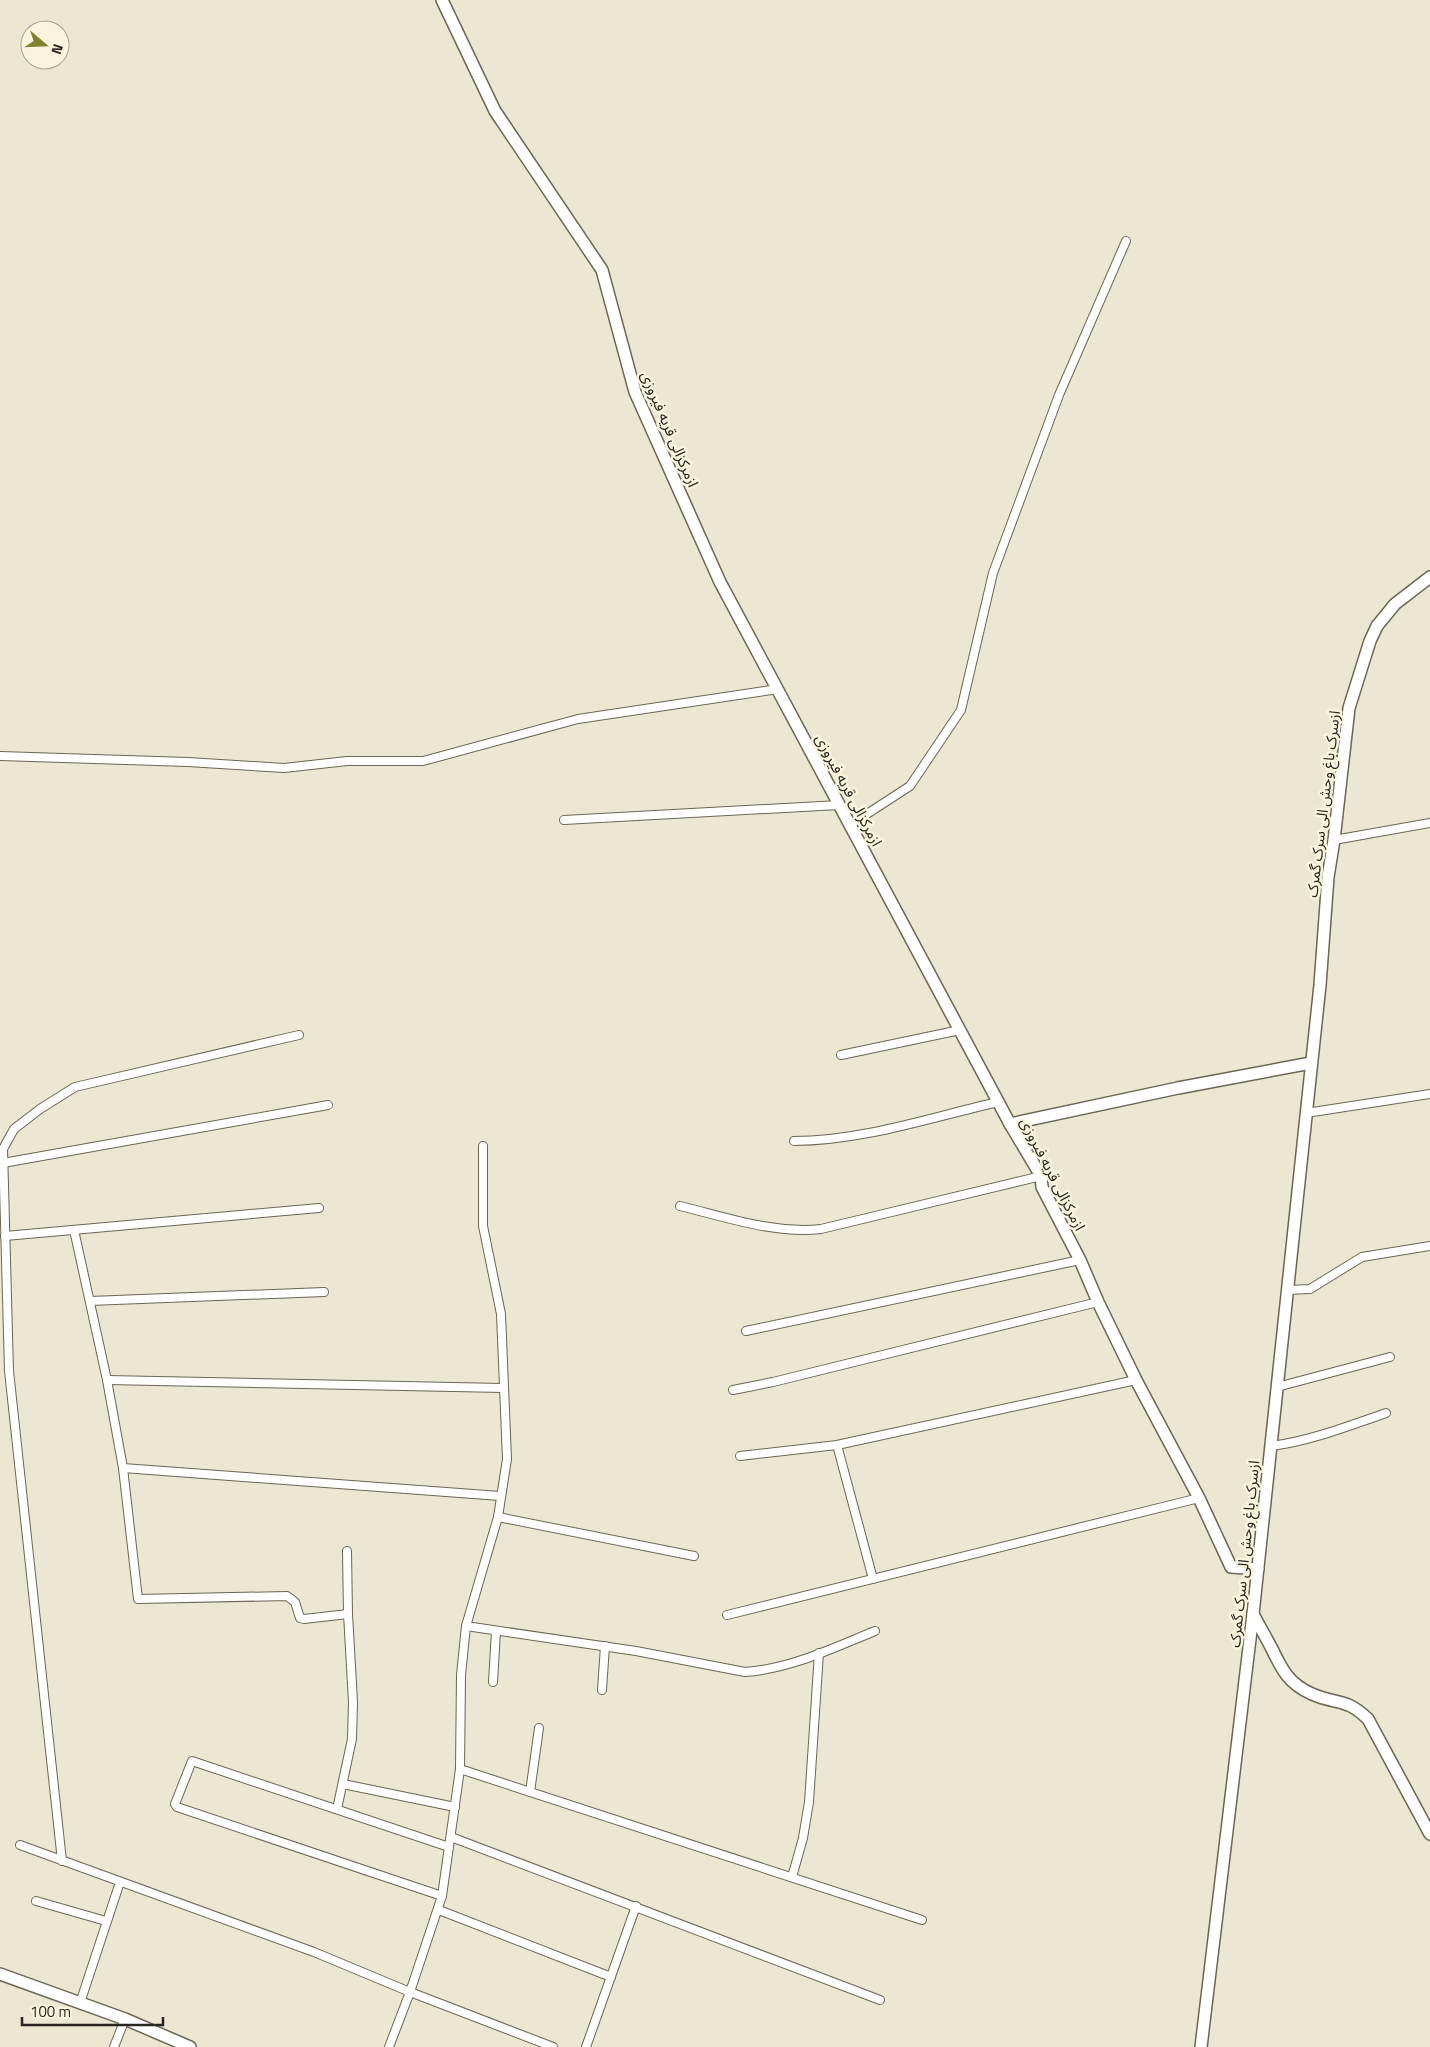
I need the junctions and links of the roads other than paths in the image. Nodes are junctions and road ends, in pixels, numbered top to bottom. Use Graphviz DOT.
graph roads {
  1 [pos="442,0"];
  2 [pos="1126,241"];
  3 [pos="1430,577"];
  4 [pos="778,689"];
  5 [pos="0,756"];
  6 [pos="840,805"];
  7 [pos="564,820"];
  8 [pos="1430,823"];
  9 [pos="850,825"];
  10 [pos="1334,840"];
  11 [pos="960,1030"];
  12 [pos="299,1035"];
  13 [pos="840,1056"];
  14 [pos="1312,1063"];
  15 [pos="1430,1094"];
  16 [pos="998,1102"];
  17 [pos="328,1105"];
  18 [pos="1306,1113"];
  19 [pos="1010,1124"];
  20 [pos="794,1141"];
  21 [pos="483,1146"];
  22 [pos="3,1163"];
  23 [pos="1041,1176"];
  24 [pos="680,1206"];
  25 [pos="318,1208"];
  26 [pos="74,1230"];
  27 [pos="5,1236"];
  28 [pos="1430,1246"];
  29 [pos="1080,1260"];
  30 [pos="1287,1290"];
  31 [pos="324,1292"];
  32 [pos="90,1301"];
  33 [pos="1098,1302"];
  34 [pos="746,1331"];
  35 [pos="1390,1357"];
  36 [pos="107,1380"];
  37 [pos="1136,1380"];
  38 [pos="1277,1386"];
  39 [pos="503,1388"];
  40 [pos="732,1390"];
  41 [pos="1386,1413"];
  42 [pos="837,1445"];
  43 [pos="1271,1446"];
  44 [pos="740,1456"];
  45 [pos="123,1468"];
  46 [pos="500,1496"];
  47 [pos="1198,1498"];
  48 [pos="498,1517"];
  49 [pos="348,1551"];
  50 [pos="694,1556"];
  51 [pos="1258,1569"];
  52 [pos="873,1579"];
  53 [pos="348,1614"];
  54 [pos="1253,1614"];
  55 [pos="726,1616"];
  56 [pos="466,1626"];
  57 [pos="496,1631"];
  58 [pos="874,1631"];
  59 [pos="604,1646"];
  60 [pos="819,1654"];
  61 [pos="493,1682"];
  62 [pos="602,1690"];
  63 [pos="540,1728"];
  64 [pos="460,1769"];
  65 [pos="343,1784"];
  66 [pos="530,1792"];
  67 [pos="455,1807"];
  68 [pos="337,1809"];
  69 [pos="1430,1834"];
  70 [pos="451,1837"];
  71 [pos="20,1845"];
  72 [pos="449,1847"];
  73 [pos="62,1861"];
  74 [pos="792,1877"];
  75 [pos="120,1882"];
  76 [pos="442,1896"];
  77 [pos="36,1901"];
  78 [pos="636,1906"];
  79 [pos="439,1910"];
  80 [pos="922,1920"];
  81 [pos="106,1921"];
  82 [pos="0,1974"];
  83 [pos="611,1977"];
  84 [pos="410,1992"];
  85 [pos="880,2000"];
  86 [pos="80,2004"];
  87 [pos="125,2019"];
  88 [pos="114,2047"];
  89 [pos="190,2047"];
  90 [pos="389,2047"];
  91 [pos="553,2047"];
  92 [pos="586,2047"];
  93 [pos="1201,2047"];
  1 -- 4 [label="main road, ازمرکزالی قریه فیروزی"];
  2 -- 9 [label="street"];
  3 -- 10 [label="main road, ازسرک باغ وحش الی سرک گمرک"];
  4 -- 5 [label="street"];
  4 -- 6 [label="main road, ازمرکزالی قریه فیروزی"];
  6 -- 7 [label="street"];
  6 -- 9 [label="main road, ازمرکزالی قریه فیروزی"];
  8 -- 10 [label="street"];
  9 -- 11 [label="main road, ازمرکزالی قریه فیروزی"];
  10 -- 14 [label="main road, ازسرک باغ وحش الی سرک گمرک"];
  11 -- 13 [label="street"];
  11 -- 16 [label="main road, ازمرکزالی قریه فیروزی"];
  12 -- 22 [label="street"];
  14 -- 18 [label="main road, ازسرک باغ وحش الی سرک گمرک"];
  14 -- 19 [label="main road"];
  15 -- 18 [label="street"];
  16 -- 19 [label="main road, ازمرکزالی قریه فیروزی"];
  16 -- 20 [label="street"];
  17 -- 22 [label="street"];
  18 -- 30 [label="main road, ازسرک باغ وحش الی سرک گمرک"];
  19 -- 23 [label="main road, ازمرکزالی قریه فیروزی"];
  21 -- 39 [label="street"];
  22 -- 27 [label="street"];
  23 -- 24 [label="street"];
  23 -- 29 [label="main road, ازمرکزالی قریه فیروزی"];
  25 -- 26 [label="street"];
  26 -- 27 [label="street"];
  26 -- 32 [label="street"];
  27 -- 73 [label="street"];
  28 -- 30 [label="street"];
  29 -- 33 [label="main road, ازمرکزالی قریه فیروزی"];
  29 -- 34 [label="street"];
  30 -- 38 [label="main road, ازسرک باغ وحش الی سرک گمرک"];
  31 -- 32 [label="street"];
  32 -- 36 [label="street"];
  33 -- 37 [label="main road, ازمرکزالی قریه فیروزی"];
  33 -- 40 [label="street"];
  35 -- 38 [label="street"];
  36 -- 39 [label="street"];
  36 -- 45 [label="street"];
  37 -- 42 [label="street"];
  37 -- 47 [label="main road, ازمرکزالی قریه فیروزی"];
  38 -- 43 [label="main road, ازسرک باغ وحش الی سرک گمرک"];
  39 -- 46 [label="street"];
  41 -- 43 [label="street"];
  42 -- 44 [label="street"];
  42 -- 52 [label="street"];
  43 -- 51 [label="main road, ازسرک باغ وحش الی سرک گمرک"];
  45 -- 46 [label="street"];
  45 -- 53 [label="street"];
  46 -- 48 [label="street"];
  47 -- 51 [label="main road, ازمرکزالی قریه فیروزی"];
  47 -- 52 [label="street"];
  48 -- 50 [label="street"];
  48 -- 56 [label="street"];
  49 -- 53 [label="street"];
  51 -- 54 [label="main road, ازسرک باغ وحش الی سرک گمرک"];
  52 -- 55 [label="street"];
  53 -- 65 [label="street"];
  54 -- 69 [label="main road"];
  54 -- 93 [label="main road, ازسرک باغ وحش الی سرک گمرک"];
  56 -- 57 [label="street"];
  56 -- 64 [label="street"];
  57 -- 59 [label="street"];
  57 -- 61 [label="street"];
  58 -- 60 [label="street"];
  59 -- 60 [label="street"];
  59 -- 62 [label="street"];
  60 -- 74 [label="street"];
  63 -- 66 [label="street"];
  64 -- 66 [label="street"];
  64 -- 67 [label="street"];
  65 -- 67 [label="street"];
  65 -- 68 [label="street"];
  66 -- 74 [label="street"];
  67 -- 70 [label="street"];
  68 -- 72 [label="street"];
  68 -- 76 [label="street"];
  70 -- 72 [label="street"];
  70 -- 78 [label="street"];
  71 -- 73 [label="street"];
  72 -- 76 [label="street"];
  73 -- 75 [label="street"];
  74 -- 80 [label="street"];
  75 -- 81 [label="street"];
  75 -- 84 [label="street"];
  76 -- 79 [label="street"];
  77 -- 81 [label="street"];
  78 -- 83 [label="street"];
  78 -- 85 [label="street"];
  79 -- 83 [label="street"];
  79 -- 84 [label="street"];
  81 -- 86 [label="street"];
  82 -- 86 [label="main road"];
  83 -- 92 [label="street"];
  84 -- 90 [label="street"];
  84 -- 91 [label="street"];
  86 -- 87 [label="main road"];
  87 -- 88 [label="street"];
  87 -- 89 [label="main road"];
}
